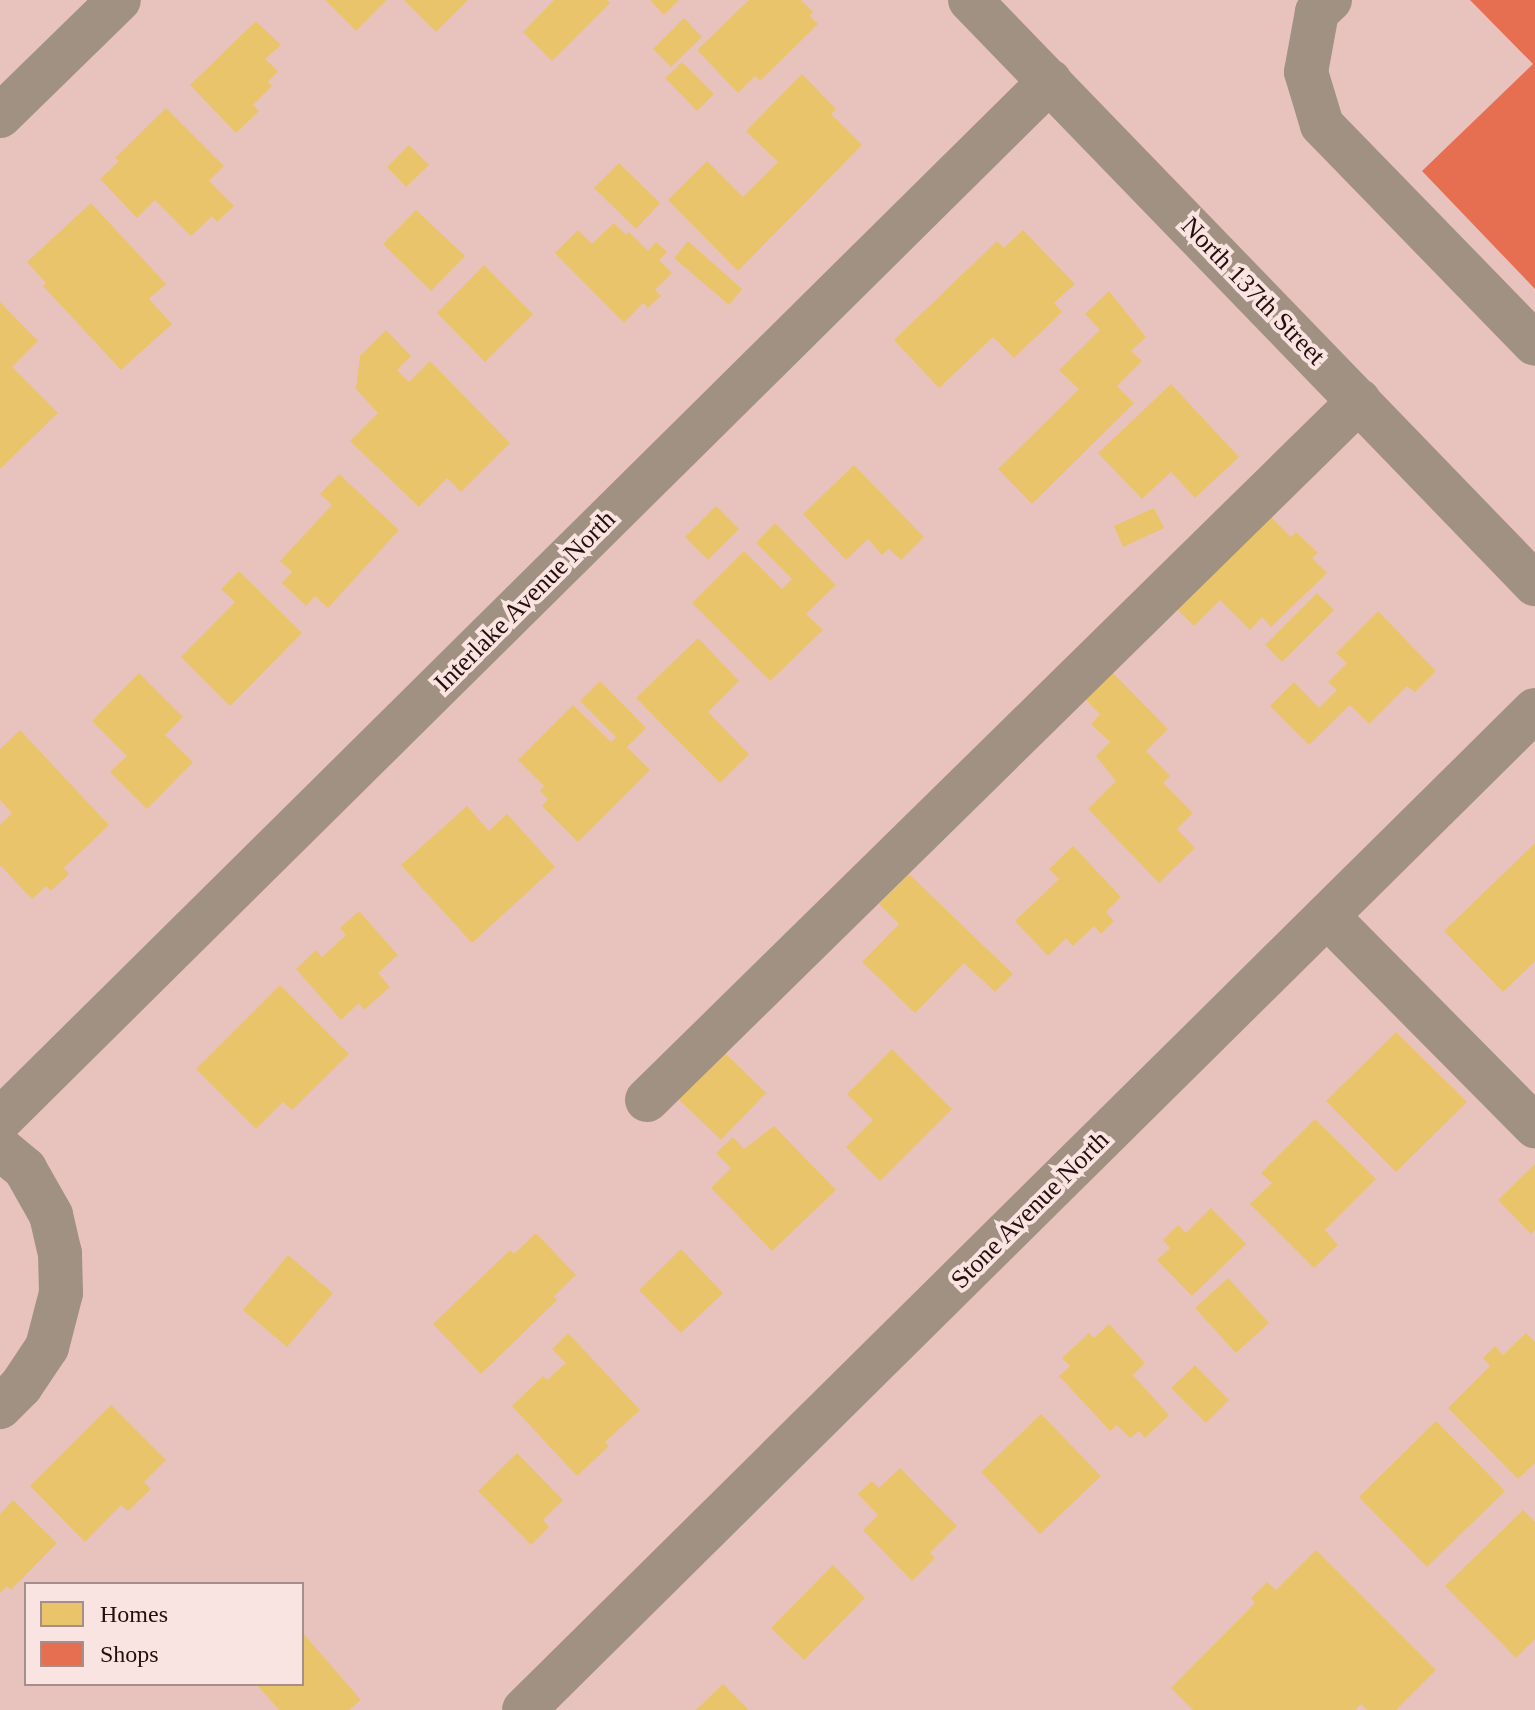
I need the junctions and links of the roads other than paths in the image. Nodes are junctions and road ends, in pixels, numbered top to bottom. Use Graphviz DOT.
graph roads {
  1 [pos="119,0"];
  2 [pos="970,0"];
  3 [pos="1330,0"];
  4 [pos="1050,81"];
  5 [pos="0,116"];
  6 [pos="1535,344"];
  7 [pos="1359,401"];
  8 [pos="1535,584"];
  9 [pos="1535,710"];
  10 [pos="1327,916"];
  11 [pos="647,1100"];
  12 [pos="0,1120"];
  13 [pos="1535,1126"];
  14 [pos="0,1148"];
  15 [pos="0,1407"];
  16 [pos="524,1710"];
  1 -- 5 [label="street"];
  2 -- 4 [label="street, North 137th Street"];
  3 -- 6 [label="street"];
  4 -- 7 [label="street, North 137th Street"];
  4 -- 12 [label="street, Interlake Avenue North"];
  7 -- 8 [label="street, North 137th Street"];
  7 -- 11 [label="street"];
  9 -- 10 [label="street, Stone Avenue North"];
  10 -- 13 [label="street"];
  10 -- 16 [label="street, Stone Avenue North"];
  14 -- 15 [label="street"];
}
